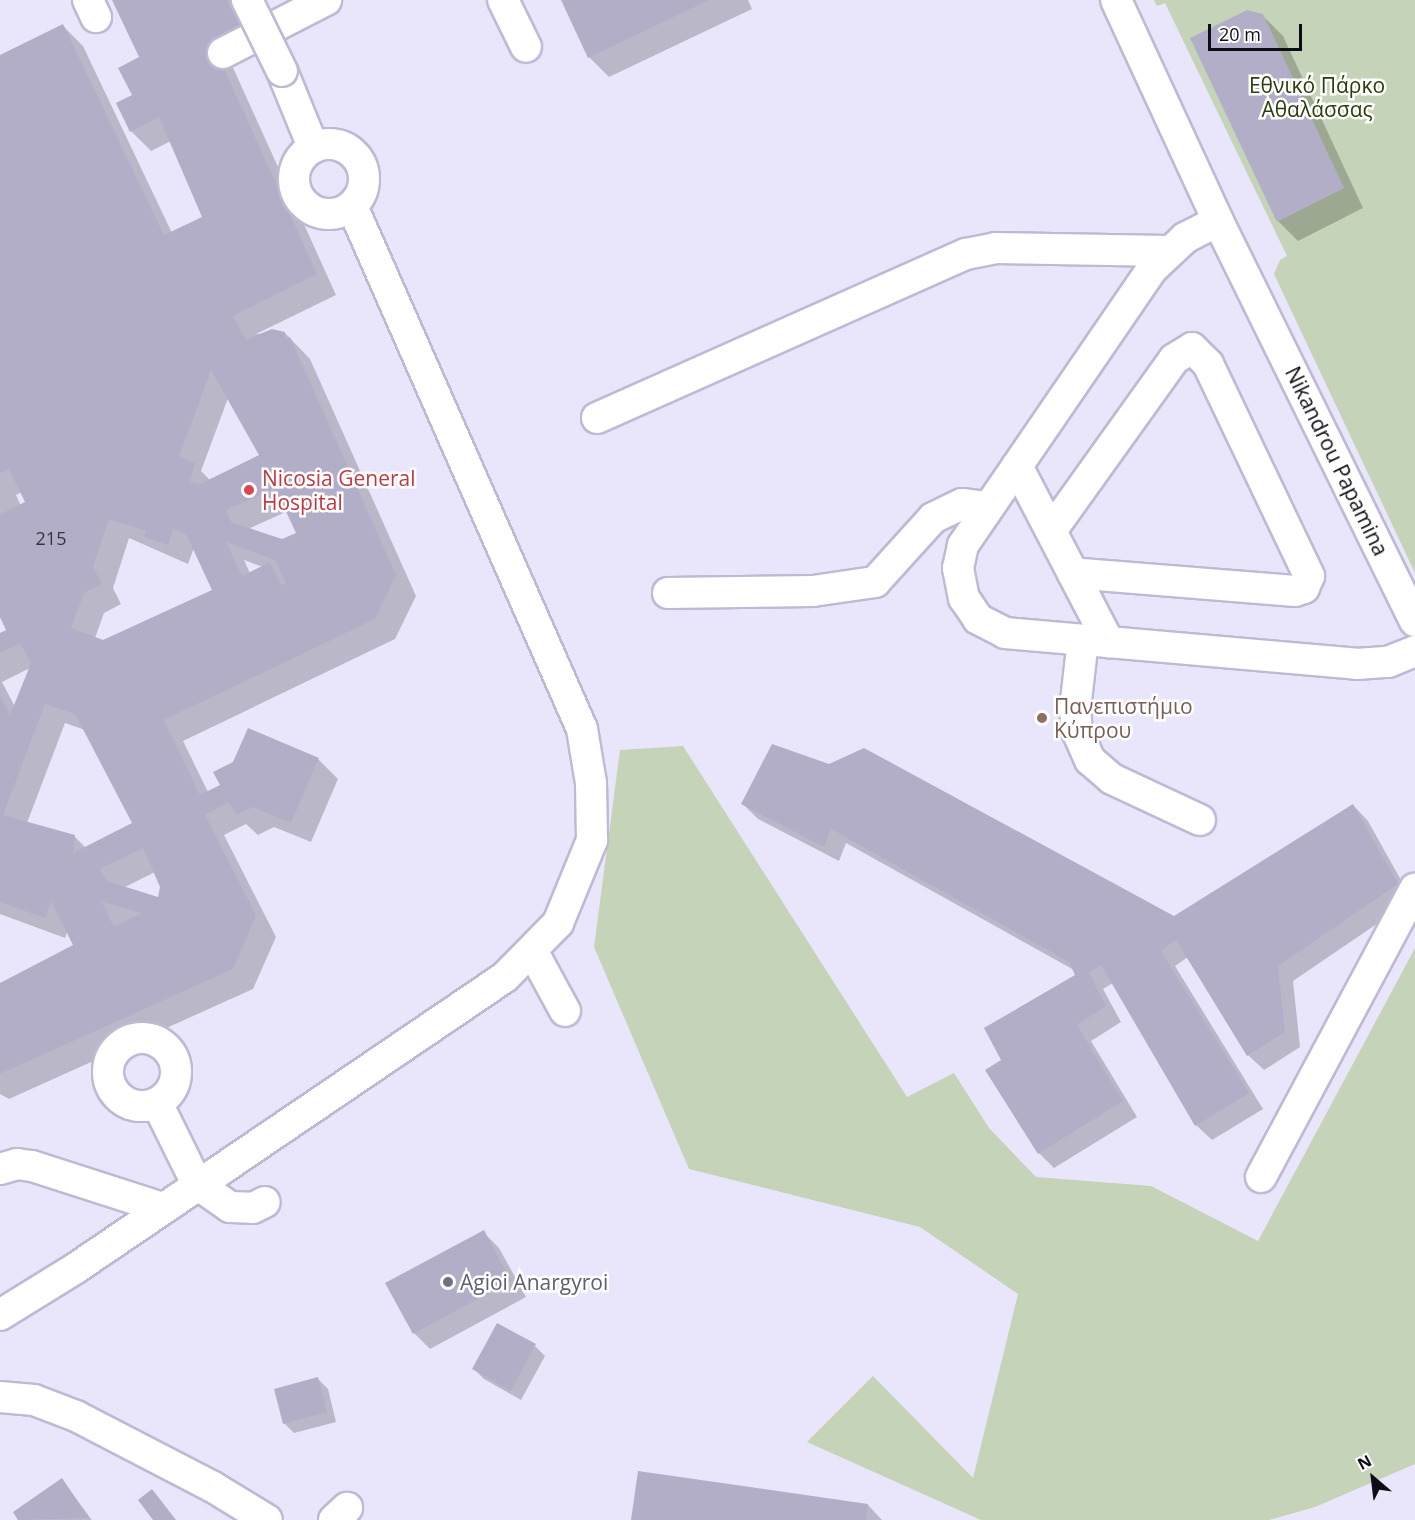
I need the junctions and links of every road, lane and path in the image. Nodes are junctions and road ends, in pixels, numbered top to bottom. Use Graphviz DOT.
graph roads {
  1 [pos="247,0"];
  2 [pos="326,0"];
  3 [pos="503,0"];
  4 [pos="1116,0"];
  5 [pos="526,47"];
  6 [pos="223,53"];
  7 [pos="314,147"];
  8 [pos="352,206"];
  9 [pos="1218,221"];
  10 [pos="1167,251"];
  11 [pos="597,418"];
  12 [pos="1017,466"];
  13 [pos="988,507"];
  14 [pos="1051,531"];
  15 [pos="1073,573"];
  16 [pos="668,593"];
  17 [pos="1415,621"];
  18 [pos="1096,641"];
  19 [pos="1415,651"];
  20 [pos="1200,820"];
  21 [pos="1415,889"];
  22 [pos="533,952"];
  23 [pos="565,1011"];
  24 [pos="157,1103"];
  25 [pos="0,1169"];
  26 [pos="1261,1178"];
  27 [pos="197,1184"];
  28 [pos="265,1202"];
  29 [pos="163,1208"];
  30 [pos="0,1315"];
  31 [pos="0,1397"];
  32 [pos="267,1520"];
  1 -- 7 [label="street, bridge"];
  2 -- 6 [label="street"];
  3 -- 5 [label="street"];
  4 -- 9 [label="street, Nikandrou Papamina"];
  7 -- 8 [label="street"];
  7 -- 8 [label="street"];
  8 -- 22 [label="street"];
  9 -- 10 [label="street"];
  9 -- 17 [label="street, Nikandrou Papamina"];
  10 -- 11 [label="street"];
  10 -- 12 [label="street"];
  12 -- 13 [label="street"];
  12 -- 14 [label="street"];
  13 -- 16 [label="street"];
  13 -- 18 [label="street"];
  14 -- 15 [label="street"];
  14 -- 15 [label="street"];
  15 -- 18 [label="street"];
  18 -- 19 [label="street"];
  18 -- 20 [label="street"];
  21 -- 26 [label="street"];
  22 -- 23 [label="street"];
  22 -- 27 [label="street"];
  24 -- 27 [label="street"];
  25 -- 29 [label="street"];
  27 -- 28 [label="street"];
  27 -- 29 [label="street"];
  29 -- 30 [label="street"];
  31 -- 32 [label="street"];
}
